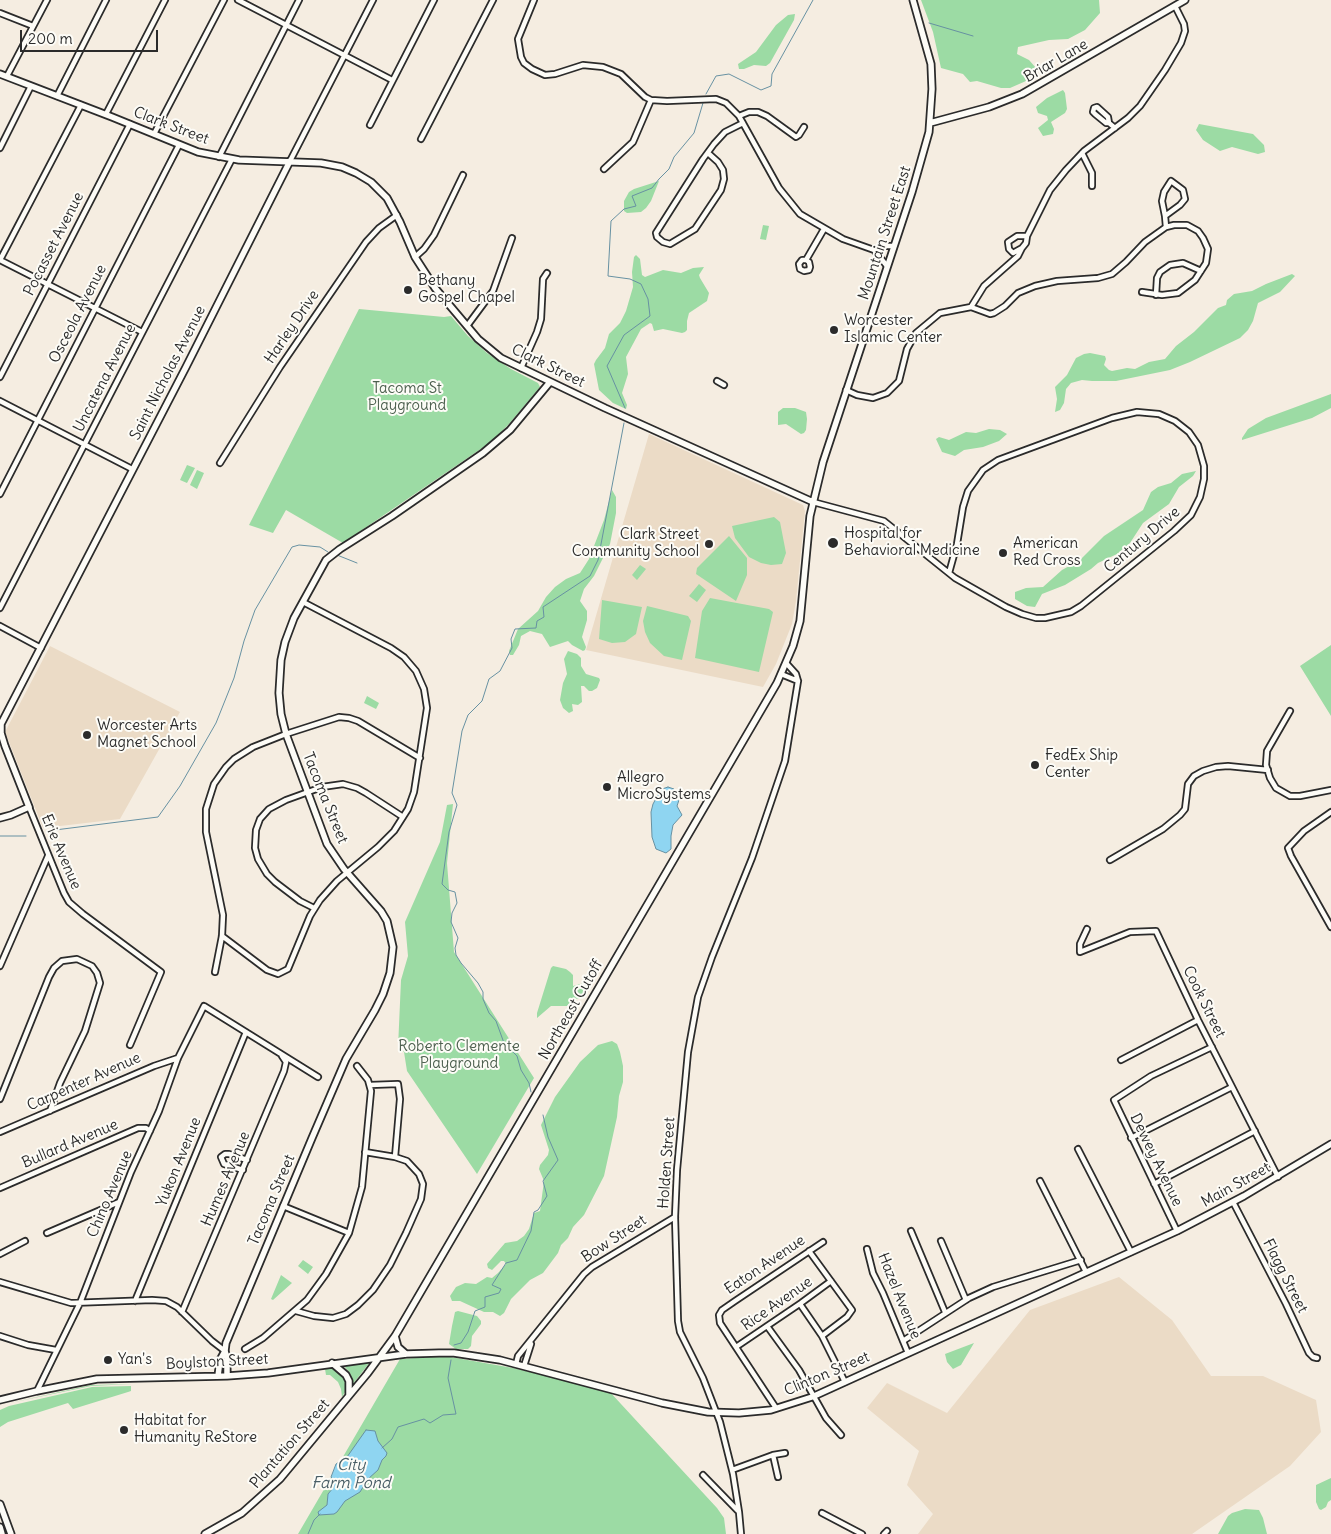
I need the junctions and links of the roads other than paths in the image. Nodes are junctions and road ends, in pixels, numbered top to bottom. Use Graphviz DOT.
graph roads {
  1 [pos="47,0"];
  2 [pos="106,0"];
  3 [pos="165,0"];
  4 [pos="224,0"];
  5 [pos="238,0"];
  6 [pos="299,0"];
  7 [pos="373,0"];
  8 [pos="434,0"];
  9 [pos="493,0"];
  10 [pos="534,0"];
  11 [pos="913,0"];
  12 [pos="1185,0"];
  13 [pos="1174,6"];
  14 [pos="0,13"];
  15 [pos="33,26"];
  16 [pos="286,26"];
  17 [pos="345,55"];
  18 [pos="0,74"];
  19 [pos="7,76"];
  20 [pos="392,80"];
  21 [pos="31,86"];
  22 [pos="57,96"];
  23 [pos="651,100"];
  24 [pos="82,105"];
  25 [pos="106,114"];
  26 [pos="739,116"];
  27 [pos="1110,122"];
  28 [pos="743,123"];
  29 [pos="930,123"];
  30 [pos="130,124"];
  31 [pos="370,125"];
  32 [pos="804,127"];
  33 [pos="1115,128"];
  34 [pos="154,134"];
  35 [pos="421,139"];
  36 [pos="178,145"];
  37 [pos="0,148"];
  38 [pos="708,153"];
  39 [pos="1082,153"];
  40 [pos="219,157"];
  41 [pos="232,159"];
  42 [pos="290,161"];
  43 [pos="604,169"];
  44 [pos="463,175"];
  45 [pos="1092,186"];
  46 [pos="397,215"];
  47 [pos="1165,216"];
  48 [pos="1166,227"];
  49 [pos="824,229"];
  50 [pos="1027,236"];
  51 [pos="512,238"];
  52 [pos="894,246"];
  53 [pos="1022,248"];
  54 [pos="874,250"];
  55 [pos="415,257"];
  56 [pos="0,260"];
  57 [pos="806,260"];
  58 [pos="887,266"];
  59 [pos="1201,272"];
  60 [pos="547,273"];
  61 [pos="47,284"];
  62 [pos="1142,292"];
  63 [pos="1156,295"];
  64 [pos="971,307"];
  65 [pos="95,308"];
  66 [pos="467,326"];
  67 [pos="142,332"];
  68 [pos="521,368"];
  69 [pos="0,377"];
  70 [pos="717,381"];
  71 [pos="550,382"];
  72 [pos="724,385"];
  73 [pos="846,390"];
  74 [pos="0,401"];
  75 [pos="38,420"];
  76 [pos="84,445"];
  77 [pos="220,463"];
  78 [pos="132,470"];
  79 [pos="0,494"];
  80 [pos="813,502"];
  81 [pos="949,573"];
  82 [pos="302,602"];
  83 [pos="0,608"];
  84 [pos="0,626"];
  85 [pos="41,648"];
  86 [pos="786,663"];
  87 [pos="781,674"];
  88 [pos="798,681"];
  89 [pos="1290,711"];
  90 [pos="286,734"];
  91 [pos="420,758"];
  92 [pos="10,759"];
  93 [pos="1268,770"];
  94 [pos="1331,790"];
  95 [pos="308,792"];
  96 [pos="29,807"];
  97 [pos="1331,812"];
  98 [pos="403,817"];
  99 [pos="0,818"];
  100 [pos="48,856"];
  101 [pos="1110,860"];
  102 [pos="348,872"];
  103 [pos="314,908"];
  104 [pos="1331,928"];
  105 [pos="1087,929"];
  106 [pos="222,936"];
  107 [pos="0,966"];
  108 [pos="215,972"];
  109 [pos="1198,1020"];
  110 [pos="246,1032"];
  111 [pos="130,1045"];
  112 [pos="1212,1047"];
  113 [pos="282,1055"];
  114 [pos="178,1058"];
  115 [pos="1121,1060"];
  116 [pos="357,1066"];
  117 [pos="318,1077"];
  118 [pos="370,1085"];
  119 [pos="1232,1087"];
  120 [pos="0,1099"];
  121 [pos="50,1111"];
  122 [pos="150,1131"];
  123 [pos="1255,1131"];
  124 [pos="0,1132"];
  125 [pos="1131,1138"];
  126 [pos="1331,1144"];
  127 [pos="1078,1149"];
  128 [pos="365,1152"];
  129 [pos="395,1157"];
  130 [pos="247,1160"];
  131 [pos="243,1170"];
  132 [pos="1278,1176"];
  133 [pos="1040,1180"];
  134 [pos="1154,1184"];
  135 [pos="0,1188"];
  136 [pos="120,1202"];
  137 [pos="1233,1202"];
  138 [pos="283,1206"];
  139 [pos="676,1216"];
  140 [pos="911,1230"];
  141 [pos="1176,1231"];
  142 [pos="48,1233"];
  143 [pos="349,1233"];
  144 [pos="25,1241"];
  145 [pos="941,1241"];
  146 [pos="823,1242"];
  147 [pos="1150,1243"];
  148 [pos="867,1249"];
  149 [pos="809,1251"];
  150 [pos="1131,1252"];
  151 [pos="0,1254"];
  152 [pos="1081,1260"];
  153 [pos="1086,1272"];
  154 [pos="831,1281"];
  155 [pos="0,1282"];
  156 [pos="966,1300"];
  157 [pos="135,1301"];
  158 [pos="80,1303"];
  159 [pos="800,1304"];
  160 [pos="296,1311"];
  161 [pos="182,1312"];
  162 [pos="945,1312"];
  163 [pos="767,1326"];
  164 [pos="0,1336"];
  165 [pos="395,1336"];
  166 [pos="535,1336"];
  167 [pos="822,1336"];
  168 [pos="903,1341"];
  169 [pos="736,1347"];
  170 [pos="245,1349"];
  171 [pos="56,1350"];
  172 [pos="225,1350"];
  173 [pos="908,1353"];
  174 [pos="406,1354"];
  175 [pos="380,1356"];
  176 [pos="1318,1358"];
  177 [pos="332,1364"];
  178 [pos="516,1364"];
  179 [pos="524,1366"];
  180 [pos="218,1376"];
  181 [pos="227,1376"];
  182 [pos="845,1382"];
  183 [pos="37,1391"];
  184 [pos="349,1395"];
  185 [pos="814,1396"];
  186 [pos="0,1400"];
  187 [pos="776,1408"];
  188 [pos="716,1412"];
  189 [pos="841,1435"];
  190 [pos="785,1453"];
  191 [pos="773,1455"];
  192 [pos="732,1470"];
  193 [pos="703,1475"];
  194 [pos="778,1477"];
  195 [pos="0,1504"];
  196 [pos="739,1512"];
  197 [pos="1,1513"];
  198 [pos="822,1513"];
  199 [pos="0,1527"];
  200 [pos="2,1534"];
  201 [pos="11,1534"];
  202 [pos="205,1534"];
  203 [pos="741,1534"];
  204 [pos="862,1534"];
  1 -- 15 [label="street"];
  2 -- 22 [label="street"];
  3 -- 25 [label="street"];
  4 -- 34 [label="street"];
  5 -- 16 [label="street"];
  6 -- 16 [label="street"];
  7 -- 17 [label="street, Saint Nicholas Avenue"];
  8 -- 20 [label="street"];
  9 -- 35 [label="street"];
  10 -- 23 [label="street"];
  11 -- 29 [label="main road, Mountain Street East"];
  12 -- 13 [label="main road, Briar Lane"];
  13 -- 29 [label="main road, Briar Lane"];
  13 -- 33 [label="street"];
  14 -- 15 [label="street"];
  15 -- 19 [label="street"];
  16 -- 17 [label="street"];
  16 -- 40 [label="street"];
  17 -- 20 [label="street"];
  17 -- 42 [label="street, Saint Nicholas Avenue"];
  18 -- 19 [label="main road, Clark Street"];
  19 -- 21 [label="main road, Clark Street"];
  20 -- 31 [label="street"];
  21 -- 22 [label="main road, Clark Street"];
  21 -- 37 [label="street"];
  22 -- 24 [label="main road, Clark Street"];
  23 -- 26 [label="street"];
  23 -- 43 [label="street"];
  24 -- 25 [label="main road, Clark Street"];
  24 -- 56 [label="street"];
  25 -- 30 [label="main road, Clark Street"];
  26 -- 28 [label="street"];
  26 -- 32 [label="street"];
  27 -- 33 [label="street"];
  28 -- 38 [label="street"];
  28 -- 49 [label="street"];
  29 -- 52 [label="main road, Mountain Street East"];
  30 -- 34 [label="main road, Clark Street"];
  30 -- 61 [label="street, Pocasset Avenue"];
  33 -- 39 [label="street"];
  34 -- 36 [label="main road, Clark Street"];
  36 -- 40 [label="main road, Clark Street"];
  36 -- 65 [label="street, Osceola Avenue"];
  38 -- 38 [label="street"];
  39 -- 45 [label="street"];
  39 -- 50 [label="street"];
  40 -- 41 [label="main road, Clark Street"];
  41 -- 42 [label="main road, Clark Street"];
  41 -- 67 [label="street, Uncatena Avenue"];
  42 -- 46 [label="main road, Clark Street"];
  42 -- 78 [label="main road, Saint Nicholas Avenue"];
  44 -- 55 [label="street"];
  46 -- 55 [label="main road, Clark Street"];
  46 -- 77 [label="street, Harley Drive"];
  47 -- 47 [label="street"];
  47 -- 48 [label="street"];
  48 -- 59 [label="street"];
  48 -- 64 [label="street"];
  49 -- 54 [label="street"];
  49 -- 57 [label="street"];
  50 -- 53 [label="street"];
  50 -- 53 [label="street"];
  51 -- 66 [label="street"];
  52 -- 54 [label="street"];
  52 -- 58 [label="main road, Mountain Street East"];
  53 -- 64 [label="street"];
  54 -- 58 [label="street"];
  55 -- 66 [label="main road, Clark Street"];
  56 -- 61 [label="street"];
  58 -- 73 [label="main road, Mountain Street East"];
  59 -- 63 [label="street"];
  59 -- 63 [label="street"];
  60 -- 68 [label="street"];
  61 -- 65 [label="street"];
  61 -- 69 [label="street, Pocasset Avenue"];
  62 -- 63 [label="street"];
  64 -- 73 [label="street"];
  65 -- 67 [label="street"];
  65 -- 75 [label="street, Osceola Avenue"];
  66 -- 68 [label="main road, Clark Street"];
  67 -- 76 [label="street, Uncatena Avenue"];
  68 -- 71 [label="main road, Clark Street"];
  70 -- 72 [label="street"];
  71 -- 80 [label="main road, Clark Street"];
  71 -- 82 [label="main road, Tacoma Street"];
  73 -- 80 [label="main road, Mountain Street East"];
  74 -- 75 [label="street"];
  75 -- 76 [label="street"];
  75 -- 79 [label="street, Osceola Avenue"];
  76 -- 78 [label="street"];
  76 -- 83 [label="street, Uncatena Avenue"];
  78 -- 85 [label="main road, Saint Nicholas Avenue"];
  80 -- 81 [label="street, Century Drive"];
  80 -- 86 [label="main road, Mountain Street East"];
  81 -- 81 [label="street, Century Drive"];
  82 -- 90 [label="main road, Tacoma Street"];
  82 -- 91 [label="street"];
  84 -- 85 [label="street"];
  85 -- 92 [label="main road, Saint Nicholas Avenue"];
  86 -- 87 [label="main road, Mountain Street East"];
  86 -- 88 [label="street"];
  87 -- 88 [label="street"];
  87 -- 165 [label="main road, Northeast Cutoff"];
  88 -- 139 [label="street, Holden Street"];
  89 -- 93 [label="street"];
  90 -- 91 [label="street"];
  90 -- 95 [label="main road, Tacoma Street"];
  90 -- 106 [label="street"];
  91 -- 98 [label="street"];
  92 -- 96 [label="main road, Erie Avenue"];
  93 -- 94 [label="street"];
  93 -- 101 [label="street"];
  95 -- 98 [label="street"];
  95 -- 102 [label="main road, Tacoma Street"];
  95 -- 103 [label="street"];
  96 -- 99 [label="main road"];
  96 -- 100 [label="street, Erie Avenue"];
  97 -- 104 [label="street"];
  98 -- 102 [label="street"];
  100 -- 107 [label="street"];
  100 -- 111 [label="street, Erie Avenue"];
  102 -- 103 [label="street"];
  102 -- 138 [label="main road, Tacoma Street"];
  103 -- 106 [label="street"];
  105 -- 109 [label="street, Cook Street"];
  106 -- 108 [label="street"];
  109 -- 112 [label="street, Cook Street"];
  109 -- 115 [label="street"];
  110 -- 113 [label="street"];
  110 -- 114 [label="street, Chino Avenue"];
  110 -- 157 [label="street, Yukon Avenue"];
  112 -- 119 [label="street, Cook Street"];
  112 -- 125 [label="street, Dewey Avenue"];
  113 -- 117 [label="street"];
  113 -- 130 [label="street, Humes Avenue"];
  114 -- 121 [label="street, Carpenter Avenue"];
  114 -- 122 [label="street, Chino Avenue"];
  116 -- 118 [label="street"];
  118 -- 128 [label="street"];
  118 -- 129 [label="street"];
  119 -- 123 [label="street, Cook Street"];
  119 -- 125 [label="street"];
  120 -- 121 [label="street"];
  121 -- 124 [label="street, Carpenter Avenue"];
  122 -- 135 [label="street, Bullard Avenue"];
  122 -- 136 [label="street, Chino Avenue"];
  123 -- 132 [label="street, Cook Street"];
  123 -- 134 [label="street"];
  125 -- 134 [label="street, Dewey Avenue"];
  126 -- 132 [label="main road, Main Street"];
  127 -- 150 [label="street"];
  128 -- 129 [label="street"];
  128 -- 143 [label="street"];
  129 -- 160 [label="street"];
  130 -- 131 [label="street, Humes Avenue"];
  130 -- 131 [label="street"];
  131 -- 161 [label="street, Humes Avenue"];
  132 -- 137 [label="main road, Main Street"];
  133 -- 152 [label="street"];
  134 -- 141 [label="street, Dewey Avenue"];
  136 -- 142 [label="street"];
  136 -- 158 [label="street, Chino Avenue"];
  137 -- 141 [label="main road, Main Street"];
  137 -- 176 [label="street, Flagg Street"];
  138 -- 143 [label="street"];
  138 -- 172 [label="main road, Tacoma Street"];
  139 -- 166 [label="street, Bow Street"];
  139 -- 188 [label="street, Holden Street"];
  140 -- 162 [label="street"];
  141 -- 147 [label="main road, Main Street"];
  143 -- 160 [label="street"];
  144 -- 151 [label="street"];
  145 -- 156 [label="street"];
  146 -- 149 [label="street, Eaton Avenue"];
  147 -- 150 [label="main road, Clinton Street"];
  148 -- 168 [label="street, Hazel Avenue"];
  149 -- 154 [label="street"];
  149 -- 169 [label="street, Eaton Avenue"];
  150 -- 153 [label="main road, Clinton Street"];
  152 -- 153 [label="street"];
  152 -- 156 [label="street"];
  153 -- 173 [label="main road, Clinton Street"];
  154 -- 159 [label="street, Rice Avenue"];
  154 -- 167 [label="street"];
  155 -- 158 [label="street"];
  156 -- 162 [label="street"];
  157 -- 158 [label="street"];
  157 -- 161 [label="street"];
  158 -- 171 [label="street, Chino Avenue"];
  159 -- 163 [label="street, Rice Avenue"];
  159 -- 167 [label="street"];
  160 -- 170 [label="street"];
  161 -- 172 [label="street"];
  162 -- 168 [label="street"];
  163 -- 169 [label="street, Rice Avenue"];
  163 -- 185 [label="street"];
  164 -- 171 [label="street"];
  165 -- 174 [label="main road"];
  165 -- 175 [label="main road, Northeast Cutoff"];
  166 -- 178 [label="street, Bow Street"];
  166 -- 179 [label="street, Bow Street"];
  167 -- 182 [label="street"];
  168 -- 173 [label="street, Hazel Avenue"];
  169 -- 187 [label="street"];
  171 -- 183 [label="street, Chino Avenue"];
  172 -- 180 [label="main road, Tacoma Street"];
  172 -- 181 [label="main road, Tacoma Street"];
  173 -- 182 [label="main road, Clinton Street"];
  174 -- 175 [label="main road, Boylston Street"];
  174 -- 178 [label="main road, Clinton Street"];
  175 -- 177 [label="main road, Boylston Street"];
  175 -- 184 [label="main road, Plantation Street"];
  177 -- 181 [label="main road, Boylston Street"];
  177 -- 184 [label="main road"];
  178 -- 179 [label="main road, Clinton Street"];
  179 -- 188 [label="main road, Clinton Street"];
  180 -- 181 [label="main road, Boylston Street"];
  180 -- 183 [label="main road, Boylston Street"];
  182 -- 185 [label="main road, Clinton Street"];
  183 -- 186 [label="main road, Boylston Street"];
  184 -- 202 [label="main road, Plantation Street"];
  185 -- 187 [label="main road, Clinton Street"];
  185 -- 189 [label="street"];
  187 -- 188 [label="main road, Clinton Street"];
  188 -- 192 [label="street, Holden Street"];
  190 -- 191 [label="street"];
  191 -- 192 [label="street"];
  191 -- 194 [label="street"];
  192 -- 196 [label="street, Holden Street"];
  193 -- 196 [label="street"];
  195 -- 197 [label="main road"];
  196 -- 203 [label="street, Holden Street"];
  197 -- 201 [label="main road"];
  198 -- 204 [label="street"];
  199 -- 200 [label="main road"];
}
